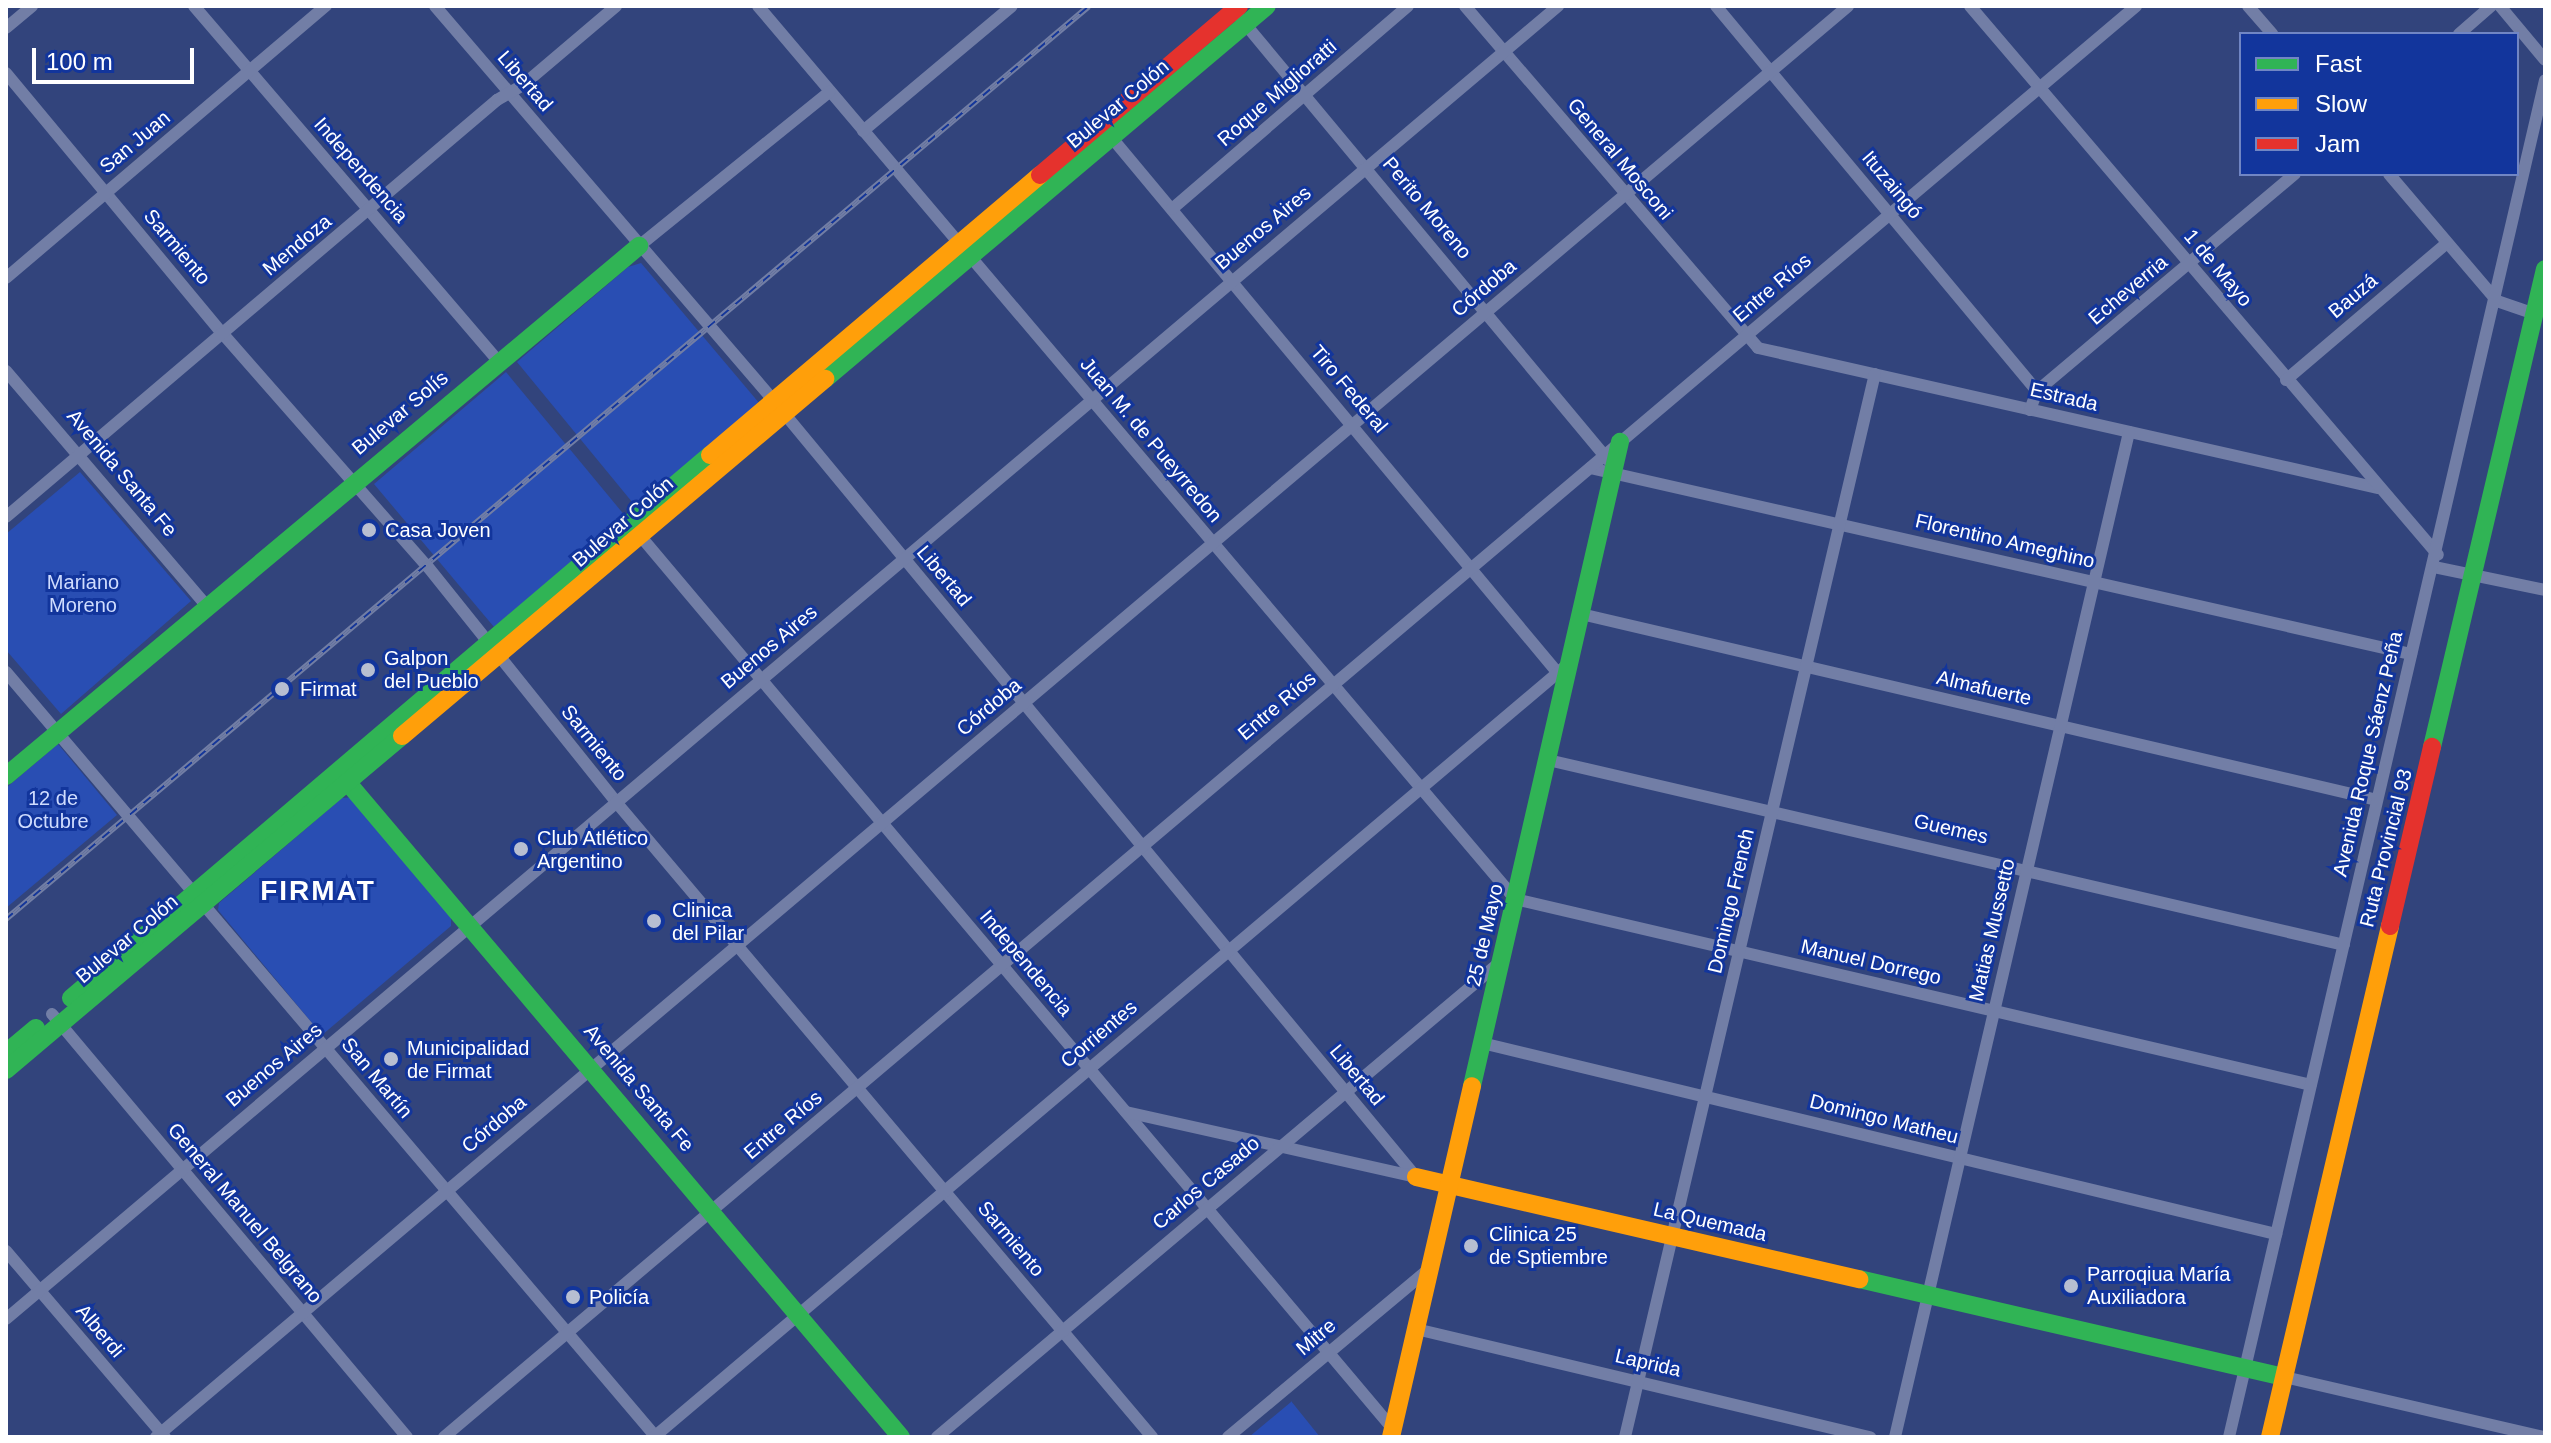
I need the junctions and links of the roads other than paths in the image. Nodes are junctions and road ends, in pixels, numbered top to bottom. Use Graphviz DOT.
graph roads {
  1 [pos="32,6"];
  2 [pos="194,6"];
  3 [pos="326,6"];
  4 [pos="435,6"];
  5 [pos="616,6"];
  6 [pos="758,6"];
  7 [pos="1012,6"];
  8 [pos="1267,6"];
  9 [pos="1408,6"];
  10 [pos="1465,6"];
  11 [pos="1558,6"];
  12 [pos="1716,6"];
  13 [pos="1848,6"];
  14 [pos="1970,6"];
  15 [pos="2136,6"];
  16 [pos="2248,6"];
  17 [pos="2491,6"];
  18 [pos="2500,6"];
  19 [pos="996,11"];
  20 [pos="1240,14"];
  21 [pos="6,28"];
  22 [pos="2270,32"];
  23 [pos="2461,32"];
  24 [pos="1503,52"];
  25 [pos="2545,60"];
  26 [pos="250,71"];
  27 [pos="1771,71"];
  28 [pos="6,73"];
  29 [pos="2545,80"];
  30 [pos="2039,88"];
  31 [pos="829,92"];
  32 [pos="510,93"];
  33 [pos="1305,94"];
  34 [pos="863,131"];
  35 [pos="1106,131"];
  36 [pos="1367,167"];
  37 [pos="2293,176"];
  38 [pos="2391,176"];
  39 [pos="106,193"];
  40 [pos="1624,196"];
  41 [pos="1172,209"];
  42 [pos="369,210"];
  43 [pos="1891,214"];
  44 [pos="2447,243"];
  45 [pos="639,246"];
  46 [pos="964,251"];
  47 [pos="2189,265"];
  48 [pos="2545,269"];
  49 [pos="6,278"];
  50 [pos="1231,281"];
  51 [pos="2497,301"];
  52 [pos="1487,312"];
  53 [pos="2535,314"];
  54 [pos="223,334"];
  55 [pos="1744,337"];
  56 [pos="497,360"];
  57 [pos="6,371"];
  58 [pos="1875,374"];
  59 [pos="2286,380"];
  60 [pos="2037,391"];
  61 [pos="1091,400"];
  62 [pos="779,408"];
  63 [pos="2030,410"];
  64 [pos="1354,424"];
  65 [pos="2129,432"];
  66 [pos="1613,448"];
  67 [pos="79,456"];
  68 [pos="1590,468"];
  69 [pos="1613,473"];
  70 [pos="354,481"];
  71 [pos="2378,488"];
  72 [pos="6,517"];
  73 [pos="1840,524"];
  74 [pos="635,530"];
  75 [pos="1213,544"];
  76 [pos="904,558"];
  77 [pos="2436,561"];
  78 [pos="1471,568"];
  79 [pos="2475,575"];
  80 [pos="2094,582"];
  81 [pos="2545,590"];
  82 [pos="205,604"];
  83 [pos="1581,614"];
  84 [pos="495,650"];
  85 [pos="2411,654"];
  86 [pos="1806,667"];
  87 [pos="6,672"];
  88 [pos="1564,673"];
  89 [pos="761,679"];
  90 [pos="1333,685"];
  91 [pos="1024,703"];
  92 [pos="2060,726"];
  93 [pos="57,732"];
  94 [pos="1548,760"];
  95 [pos="6,776"];
  96 [pos="343,778"];
  97 [pos="1421,789"];
  98 [pos="2377,800"];
  99 [pos="616,802"];
  100 [pos="1773,810"];
  101 [pos="882,823"];
  102 [pos="1143,847"];
  103 [pos="2027,867"];
  104 [pos="198,899"];
  105 [pos="1515,899"];
  106 [pos="471,925"];
  107 [pos="737,945"];
  108 [pos="2344,945"];
  109 [pos="1229,951"];
  110 [pos="1739,952"];
  111 [pos="1501,961"];
  112 [pos="1002,966"];
  113 [pos="1994,1011"];
  114 [pos="55,1019"];
  115 [pos="1482,1043"];
  116 [pos="325,1048"];
  117 [pos="6,1053"];
  118 [pos="593,1067"];
  119 [pos="1089,1069"];
  120 [pos="6,1070"];
  121 [pos="2311,1085"];
  122 [pos="858,1088"];
  123 [pos="1345,1092"];
  124 [pos="1705,1097"];
  125 [pos="1125,1112"];
  126 [pos="1280,1146"];
  127 [pos="1960,1158"];
  128 [pos="182,1169"];
  129 [pos="1416,1177"];
  130 [pos="1449,1185"];
  131 [pos="446,1191"];
  132 [pos="945,1191"];
  133 [pos="1206,1208"];
  134 [pos="712,1211"];
  135 [pos="2276,1234"];
  136 [pos="1672,1236"];
  137 [pos="6,1251"];
  138 [pos="1430,1268"];
  139 [pos="40,1291"];
  140 [pos="1928,1295"];
  141 [pos="302,1312"];
  142 [pos="799,1315"];
  143 [pos="6,1319"];
  144 [pos="1416,1329"];
  145 [pos="1062,1331"];
  146 [pos="567,1333"];
  147 [pos="1329,1353"];
  148 [pos="2245,1368"];
  149 [pos="2284,1377"];
  150 [pos="1638,1382"];
  151 [pos="1392,1433"];
  152 [pos="161,1436"];
  153 [pos="407,1437"];
  154 [pos="444,1437"];
  155 [pos="655,1437"];
  156 [pos="901,1437"];
  157 [pos="937,1437"];
  158 [pos="1152,1437"];
  159 [pos="1228,1437"];
  160 [pos="1625,1437"];
  161 [pos="1870,1437"];
  162 [pos="1895,1437"];
  163 [pos="2229,1437"];
  164 [pos="2270,1437"];
  165 [pos="2543,1437"];
  1 -- 21 [label="street"];
  2 -- 26 [label="street, Independencia"];
  3 -- 26 [label="street, San Juan"];
  4 -- 32 [label="street, Libertad"];
  5 -- 32 [label="street, Mendoza"];
  6 -- 31 [label="street, Juan M. de Pueyrredon"];
  7 -- 19 [label="street"];
  8 -- 20 [label="street, Bulevar Colón"];
  9 -- 33 [label="street, Roque Miglioratti"];
  10 -- 24 [label="street, General Mosconi"];
  11 -- 24 [label="street, Buenos Aires"];
  12 -- 27 [label="street, Ituzaingó"];
  13 -- 27 [label="street, Córdoba"];
  14 -- 30 [label="street, 1 de Mayo"];
  15 -- 30 [label="street, Entre Ríos"];
  16 -- 22 [label="street"];
  17 -- 23 [label="street"];
  18 -- 25 [label="street"];
  19 -- 34 [label="street"];
  20 -- 33 [label="street, Perito Moreno"];
  20 -- 35 [label="street, Bulevar Colón"];
  24 -- 36 [label="street, Buenos Aires"];
  24 -- 40 [label="street, General Mosconi"];
  26 -- 39 [label="street, San Juan"];
  26 -- 42 [label="street, Independencia"];
  27 -- 40 [label="street, Córdoba"];
  27 -- 43 [label="street, Ituzaingó"];
  28 -- 39 [label="street, Sarmiento"];
  29 -- 51 [label="street, Avenida Roque Sáenz Peña"];
  30 -- 43 [label="street, Entre Ríos"];
  30 -- 47 [label="street, 1 de Mayo"];
  31 -- 34 [label="street, Juan M. de Pueyrredon"];
  31 -- 45 [label="street, Bulevar Solís"];
  32 -- 42 [label="street, Mendoza"];
  32 -- 45 [label="street, Libertad"];
  33 -- 36 [label="street, Perito Moreno"];
  33 -- 41 [label="street, Roque Miglioratti"];
  34 -- 46 [label="street, Juan M. de Pueyrredon"];
  35 -- 41 [label="street, Tiro Federal"];
  35 -- 46 [label="street, Bulevar Colón"];
  36 -- 50 [label="street, Buenos Aires"];
  36 -- 52 [label="street, Perito Moreno"];
  37 -- 47 [label="street, Echeverria"];
  38 -- 44 [label="street"];
  39 -- 49 [label="street, San Juan"];
  39 -- 54 [label="street, Sarmiento"];
  40 -- 52 [label="street, Córdoba"];
  40 -- 55 [label="street, General Mosconi"];
  41 -- 50 [label="street, Tiro Federal"];
  42 -- 54 [label="street, Mendoza"];
  42 -- 56 [label="street, Independencia"];
  43 -- 55 [label="street, Entre Ríos"];
  43 -- 60 [label="street, Ituzaingó"];
  44 -- 51 [label="street"];
  44 -- 59 [label="street, Bauzá"];
  45 -- 56 [label="street, Bulevar Solís"];
  45 -- 62 [label="street, Libertad"];
  46 -- 61 [label="street, Juan M. de Pueyrredon"];
  46 -- 62 [label="street, Bulevar Colón"];
  47 -- 59 [label="street, 1 de Mayo"];
  47 -- 60 [label="street, Echeverria"];
  48 -- 53 [label="street, Ruta Provincial 93"];
  50 -- 61 [label="street, Buenos Aires"];
  50 -- 64 [label="street, Tiro Federal"];
  51 -- 53 [label="street"];
  51 -- 77 [label="street, Avenida Roque Sáenz Peña"];
  52 -- 64 [label="street, Córdoba"];
  52 -- 66 [label="street, Perito Moreno"];
  53 -- 79 [label="street, Ruta Provincial 93"];
  54 -- 67 [label="street, Mendoza"];
  54 -- 70 [label="street, Sarmiento"];
  55 -- 58 [label="street, Estrada"];
  55 -- 66 [label="street, Entre Ríos"];
  56 -- 70 [label="street, Bulevar Solís"];
  57 -- 67 [label="street, Avenida Santa Fe"];
  58 -- 63 [label="street, Estrada"];
  58 -- 73 [label="street, Domingo French"];
  59 -- 71 [label="street, 1 de Mayo"];
  60 -- 63 [label="street"];
  61 -- 75 [label="street, Juan M. de Pueyrredon"];
  61 -- 76 [label="street, Buenos Aires"];
  62 -- 74 [label="street, Bulevar Colón"];
  62 -- 76 [label="street, Libertad"];
  63 -- 65 [label="street, Estrada"];
  64 -- 75 [label="street, Córdoba"];
  64 -- 78 [label="street, Tiro Federal"];
  65 -- 71 [label="street, Estrada"];
  65 -- 80 [label="street, Matias Mussetto"];
  66 -- 68 [label="street, Entre Ríos"];
  66 -- 69 [label="street, 25 de Mayo"];
  67 -- 72 [label="street, Mendoza"];
  67 -- 82 [label="street, Avenida Santa Fe"];
  68 -- 69 [label="street, Florentino Ameghino"];
  68 -- 78 [label="street, Entre Ríos"];
  69 -- 73 [label="street, Florentino Ameghino"];
  69 -- 83 [label="street, 25 de Mayo"];
  70 -- 82 [label="street, Bulevar Solís"];
  70 -- 84 [label="street, Sarmiento"];
  71 -- 77 [label="street, 1 de Mayo"];
  73 -- 80 [label="street, Florentino Ameghino"];
  73 -- 86 [label="street, Domingo French"];
  74 -- 84 [label="street, Bulevar Colón"];
  74 -- 89 [label="street, Independencia"];
  75 -- 90 [label="street, Juan M. de Pueyrredon"];
  75 -- 91 [label="street, Córdoba"];
  76 -- 89 [label="street, Buenos Aires"];
  76 -- 91 [label="street, Libertad"];
  77 -- 79 [label="street"];
  77 -- 85 [label="street, Avenida Roque Sáenz Peña"];
  78 -- 88 [label="street, Tiro Federal"];
  78 -- 90 [label="street, Entre Ríos"];
  79 -- 81 [label="street"];
  79 -- 149 [label="street, Ruta Provincial 93"];
  80 -- 85 [label="street, Florentino Ameghino"];
  80 -- 92 [label="street, Matias Mussetto"];
  82 -- 93 [label="street, Bulevar Solís"];
  83 -- 86 [label="street, Almafuerte"];
  83 -- 88 [label="street, 25 de Mayo"];
  84 -- 96 [label="street, Bulevar Colón"];
  84 -- 99 [label="street, Sarmiento"];
  85 -- 98 [label="street, Avenida Roque Sáenz Peña"];
  86 -- 92 [label="street, Almafuerte"];
  86 -- 100 [label="street, Domingo French"];
  87 -- 93 [label="street, San Martín"];
  88 -- 94 [label="street, 25 de Mayo"];
  88 -- 97 [label="street, Corrientes"];
  89 -- 99 [label="street, Buenos Aires"];
  89 -- 101 [label="street, Independencia"];
  90 -- 97 [label="street, Juan M. de Pueyrredon"];
  90 -- 102 [label="street, Entre Ríos"];
  91 -- 101 [label="street, Córdoba"];
  91 -- 102 [label="street, Libertad"];
  92 -- 98 [label="street, Almafuerte"];
  92 -- 103 [label="street, Matias Mussetto"];
  93 -- 95 [label="street, Bulevar Solís"];
  93 -- 104 [label="street, San Martín"];
  94 -- 100 [label="street, Guemes"];
  94 -- 105 [label="street, 25 de Mayo"];
  96 -- 104 [label="street, Bulevar Colón"];
  96 -- 106 [label="street, Avenida Santa Fe"];
  97 -- 105 [label="street, Juan M. de Pueyrredon"];
  97 -- 109 [label="street, Corrientes"];
  98 -- 108 [label="street, Avenida Roque Sáenz Peña"];
  99 -- 106 [label="street, Buenos Aires"];
  99 -- 107 [label="street, Sarmiento"];
  100 -- 103 [label="street, Guemes"];
  100 -- 110 [label="street, Domingo French"];
  101 -- 107 [label="street, Córdoba"];
  101 -- 112 [label="street, Independencia"];
  102 -- 109 [label="street, Libertad"];
  102 -- 112 [label="street, Entre Ríos"];
  103 -- 108 [label="street, Guemes"];
  103 -- 113 [label="street, Matias Mussetto"];
  104 -- 114 [label="street, Bulevar Colón"];
  104 -- 116 [label="street, San Martín"];
  105 -- 110 [label="street, Manuel Dorrego"];
  105 -- 111 [label="street, 25 de Mayo"];
  106 -- 116 [label="street, Buenos Aires"];
  106 -- 118 [label="street, Avenida Santa Fe"];
  107 -- 118 [label="street, Córdoba"];
  107 -- 122 [label="street, Sarmiento"];
  108 -- 121 [label="street, Avenida Roque Sáenz Peña"];
  109 -- 119 [label="street, Corrientes"];
  109 -- 123 [label="street, Libertad"];
  110 -- 113 [label="street, Manuel Dorrego"];
  110 -- 124 [label="street, Domingo French"];
  111 -- 115 [label="street, 25 de Mayo"];
  111 -- 123 [label="street, Carlos Casado"];
  112 -- 119 [label="street, Independencia"];
  112 -- 122 [label="street, Entre Ríos"];
  113 -- 121 [label="street, Manuel Dorrego"];
  113 -- 127 [label="street, Matias Mussetto"];
  114 -- 117 [label="street, Bulevar Colón"];
  114 -- 120 [label="street, Bulevar Colón"];
  114 -- 128 [label="street, General Manuel Belgrano"];
  115 -- 124 [label="street, Domingo Matheu"];
  115 -- 130 [label="street, 25 de Mayo"];
  116 -- 128 [label="street, Buenos Aires"];
  116 -- 131 [label="street, San Martín"];
  118 -- 131 [label="street, Córdoba"];
  118 -- 134 [label="street, Avenida Santa Fe"];
  119 -- 125 [label="street, Independencia"];
  119 -- 132 [label="street, Corrientes"];
  121 -- 135 [label="street, Avenida Roque Sáenz Peña"];
  122 -- 132 [label="street, Sarmiento"];
  122 -- 134 [label="street, Entre Ríos"];
  123 -- 126 [label="street, Carlos Casado"];
  123 -- 129 [label="street, Libertad"];
  124 -- 127 [label="street, Domingo Matheu"];
  124 -- 136 [label="street, Domingo French"];
  125 -- 126 [label="street, La Quemada"];
  125 -- 133 [label="street, Independencia"];
  126 -- 129 [label="street, La Quemada"];
  126 -- 133 [label="street, Carlos Casado"];
  127 -- 135 [label="street, Domingo Matheu"];
  127 -- 140 [label="street, Matias Mussetto"];
  128 -- 139 [label="street, Buenos Aires"];
  128 -- 141 [label="street, General Manuel Belgrano"];
  129 -- 130 [label="street, La Quemada"];
  130 -- 136 [label="street, La Quemada"];
  130 -- 138 [label="street, 25 de Mayo"];
  131 -- 141 [label="street, Córdoba"];
  131 -- 146 [label="street, San Martín"];
  132 -- 142 [label="street, Corrientes"];
  132 -- 145 [label="street, Sarmiento"];
  133 -- 145 [label="street, Carlos Casado"];
  133 -- 147 [label="street, Independencia"];
  134 -- 142 [label="street, Avenida Santa Fe"];
  134 -- 146 [label="street, Entre Ríos"];
  135 -- 148 [label="street, Avenida Roque Sáenz Peña"];
  136 -- 140 [label="street, La Quemada"];
  136 -- 150 [label="street, Domingo French"];
  137 -- 139 [label="street, Alberdi"];
  138 -- 144 [label="street, 25 de Mayo"];
  138 -- 147 [label="street, Mitre"];
  139 -- 143 [label="street, Buenos Aires"];
  139 -- 152 [label="street, Alberdi"];
  140 -- 148 [label="street, La Quemada"];
  140 -- 162 [label="street, Matias Mussetto"];
  141 -- 152 [label="street, Córdoba"];
  141 -- 153 [label="street, General Manuel Belgrano"];
  142 -- 155 [label="street, Corrientes"];
  142 -- 156 [label="street, Avenida Santa Fe"];
  144 -- 150 [label="street, Laprida"];
  144 -- 151 [label="street, 25 de Mayo"];
  145 -- 157 [label="street, Carlos Casado"];
  145 -- 158 [label="street, Sarmiento"];
  146 -- 154 [label="street, Entre Ríos"];
  146 -- 155 [label="street, San Martín"];
  147 -- 151 [label="street, Independencia"];
  147 -- 159 [label="street, Mitre"];
  148 -- 149 [label="street, La Quemada"];
  148 -- 163 [label="street, Avenida Roque Sáenz Peña"];
  149 -- 164 [label="street, Ruta Provincial 93"];
  149 -- 165 [label="street"];
  150 -- 160 [label="street, Domingo French"];
  150 -- 161 [label="street, Laprida"];
}
